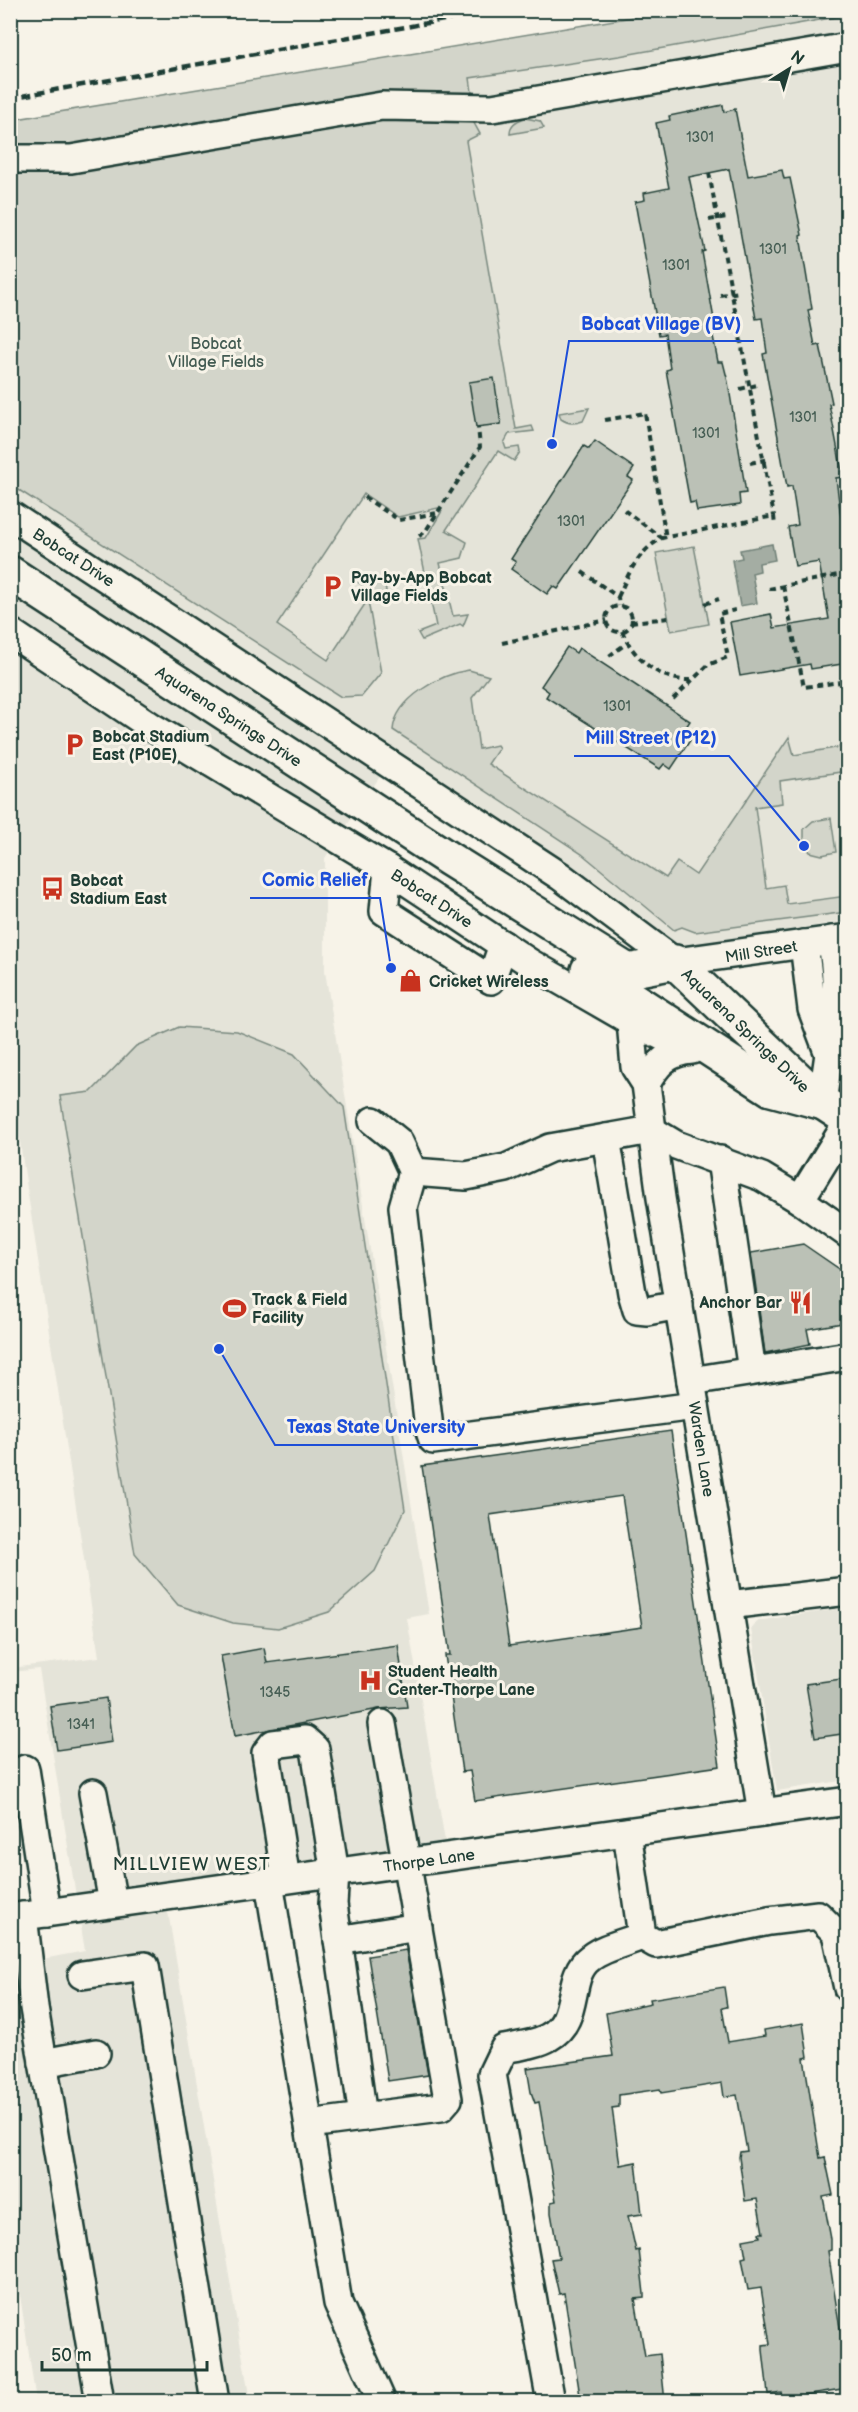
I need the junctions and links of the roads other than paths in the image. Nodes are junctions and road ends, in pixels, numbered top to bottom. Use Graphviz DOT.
graph roads {
  1 [pos="848,47"];
  2 [pos="10,159"];
  3 [pos="10,515"];
  4 [pos="44,537"];
  5 [pos="10,538"];
  6 [pos="10,573"];
  7 [pos="10,632"];
  8 [pos="449,859"];
  9 [pos="388,869"];
  10 [pos="840,939"];
  11 [pos="804,944"];
  12 [pos="503,945"];
  13 [pos="675,962"];
  14 [pos="631,1021"];
  15 [pos="833,1038"];
  16 [pos="692,1050"];
  17 [pos="646,1084"];
  18 [pos="771,1089"];
  19 [pos="839,1114"];
  20 [pos="373,1121"];
  21 [pos="651,1130"];
  22 [pos="606,1138"];
  23 [pos="721,1160"];
  24 [pos="413,1173"];
  25 [pos="800,1200"];
  26 [pos="848,1234"];
  27 [pos="679,1305"];
  28 [pos="848,1356"];
  29 [pos="752,1371"];
  30 [pos="693,1394"];
  31 [pos="848,1591"];
  32 [pos="728,1605"];
  33 [pos="382,1724"];
  34 [pos="25,1769"];
  35 [pos="93,1793"];
  36 [pos="848,1801"];
  37 [pos="762,1813"];
  38 [pos="627,1832"];
  39 [pos="406,1863"];
  40 [pos="335,1873"];
  41 [pos="277,1881"];
  42 [pos="113,1903"];
  43 [pos="27,1915"];
  44 [pos="417,1927"];
  45 [pos="642,1936"];
  46 [pos="338,1940"];
  47 [pos="82,1976"];
  48 [pos="848,1988"];
  49 [pos="96,2053"];
  50 [pos="43,2063"];
  51 [pos="363,2117"];
  52 [pos="309,2124"];
  53 [pos="100,2402"];
  54 [pos="215,2402"];
  55 [pos="382,2402"];
  56 [pos="550,2402"];
  1 -- 2 [label="street"];
  3 -- 4 [label="street, Bobcat Drive"];
  4 -- 5 [label="street"];
  4 -- 13 [label="street, Bobcat Drive"];
  6 -- 8 [label="main road, Aquarena Springs Drive"];
  7 -- 9 [label="street, Bobcat Drive"];
  8 -- 13 [label="main road, Aquarena Springs Drive"];
  8 -- 18 [label="main road, Aquarena Springs Drive"];
  9 -- 12 [label="street, Bobcat Drive"];
  9 -- 12 [label="street"];
  10 -- 11 [label="street, Mill Street"];
  10 -- 15 [label="street"];
  11 -- 13 [label="street, Mill Street"];
  11 -- 15 [label="street"];
  12 -- 14 [label="street, Bobcat Drive"];
  13 -- 19 [label="main road, Aquarena Springs Drive"];
  14 -- 16 [label="street, Bobcat Drive"];
  14 -- 17 [label="street, Warden Lane"];
  15 -- 19 [label="street"];
  16 -- 17 [label="street"];
  16 -- 18 [label="street, Bobcat Drive"];
  17 -- 21 [label="street, Warden Lane"];
  18 -- 19 [label="main road, Aquarena Springs Drive"];
  19 -- 25 [label="street"];
  20 -- 24 [label="street"];
  21 -- 22 [label="street"];
  21 -- 23 [label="street"];
  21 -- 27 [label="street, Warden Lane"];
  22 -- 24 [label="street"];
  22 -- 27 [label="street"];
  23 -- 25 [label="street"];
  23 -- 29 [label="street"];
  24 -- 30 [label="street"];
  25 -- 26 [label="street"];
  27 -- 30 [label="street, Warden Lane"];
  28 -- 29 [label="street"];
  29 -- 30 [label="street"];
  30 -- 32 [label="street, Warden Lane"];
  31 -- 32 [label="street"];
  32 -- 37 [label="street, Warden Lane"];
  33 -- 39 [label="street"];
  34 -- 43 [label="street"];
  35 -- 42 [label="street"];
  36 -- 37 [label="street, Thorpe Lane"];
  37 -- 38 [label="street, Thorpe Lane"];
  38 -- 39 [label="street, Thorpe Lane"];
  38 -- 45 [label="street"];
  39 -- 40 [label="street, Thorpe Lane"];
  39 -- 44 [label="street"];
  40 -- 41 [label="street, Thorpe Lane"];
  40 -- 41 [label="street"];
  40 -- 46 [label="street"];
  41 -- 42 [label="street, Thorpe Lane"];
  41 -- 52 [label="street"];
  42 -- 43 [label="street, Thorpe Lane"];
  43 -- 50 [label="street"];
  44 -- 46 [label="street"];
  44 -- 51 [label="street"];
  45 -- 48 [label="street"];
  45 -- 56 [label="street"];
  46 -- 51 [label="street"];
  47 -- 54 [label="street"];
  49 -- 50 [label="street"];
  50 -- 53 [label="street"];
  51 -- 52 [label="street"];
  52 -- 55 [label="street"];
}
